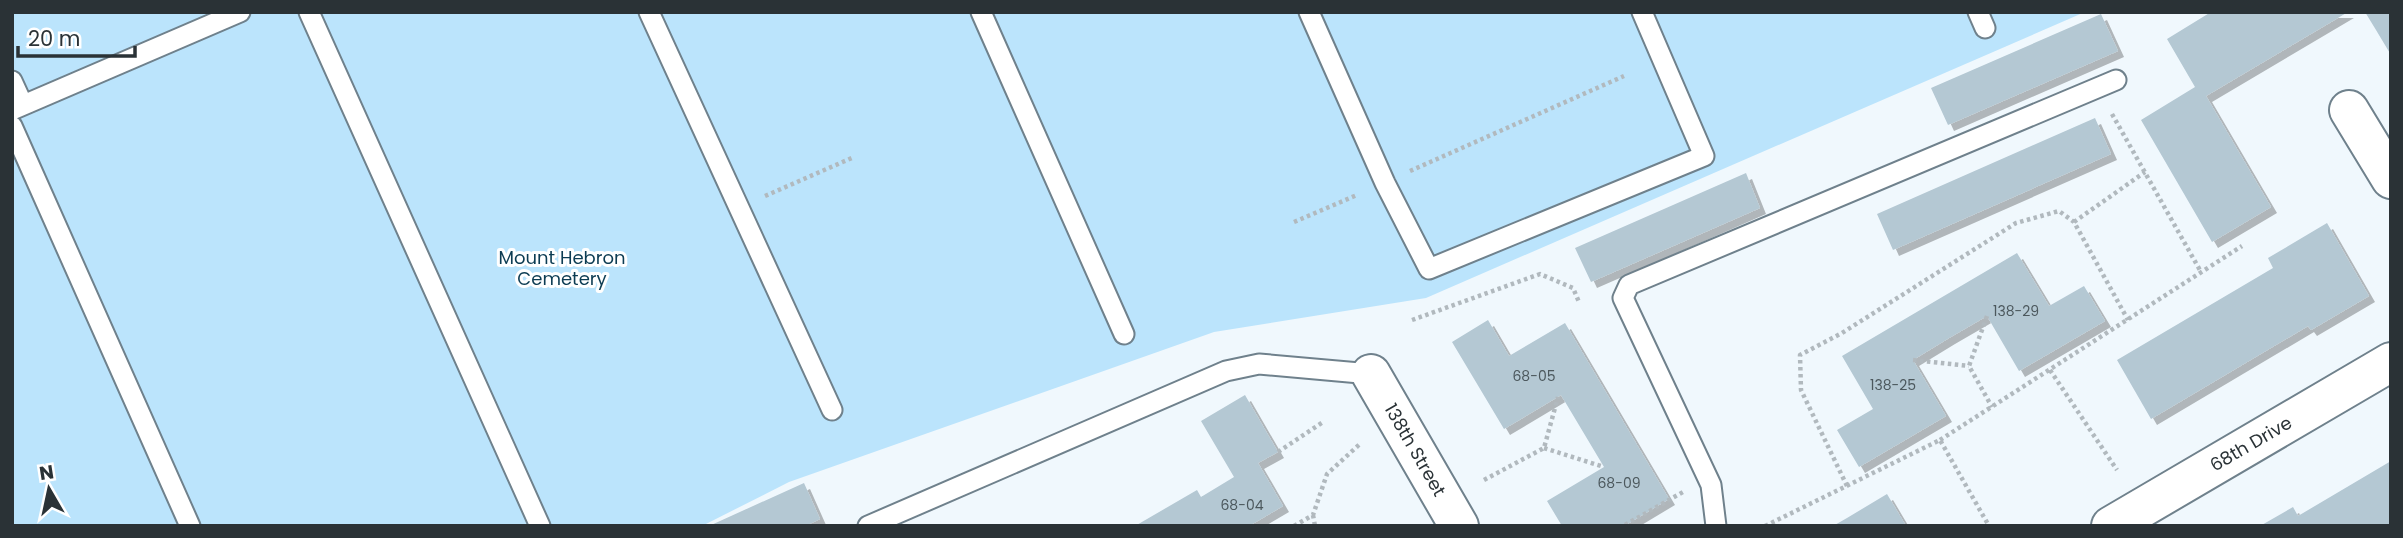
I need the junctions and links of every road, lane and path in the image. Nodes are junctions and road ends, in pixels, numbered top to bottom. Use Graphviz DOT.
graph roads {
  1 [pos="240,12"];
  2 [pos="309,12"];
  3 [pos="649,12"];
  4 [pos="981,12"];
  5 [pos="1309,12"];
  6 [pos="1642,12"];
  7 [pos="1624,76"];
  8 [pos="2116,80"];
  9 [pos="12,81"];
  10 [pos="18,107"];
  11 [pos="2350,110"];
  12 [pos="2112,114"];
  13 [pos="12,126"];
  14 [pos="854,157"];
  15 [pos="2145,173"];
  16 [pos="2391,178"];
  17 [pos="1385,183"];
  18 [pos="739,207"];
  19 [pos="1294,222"];
  20 [pos="2074,222"];
  21 [pos="2242,246"];
  22 [pos="2202,272"];
  23 [pos="1579,302"];
  24 [pos="1987,316"];
  25 [pos="1412,320"];
  26 [pos="2128,320"];
  27 [pos="1124,334"];
  28 [pos="1913,360"];
  29 [pos="2391,362"];
  30 [pos="1969,366"];
  31 [pos="2050,370"];
  32 [pos="1371,374"];
  33 [pos="1558,397"];
  34 [pos="1992,407"];
  35 [pos="832,410"];
  36 [pos="1323,422"];
  37 [pos="1940,440"];
  38 [pos="1361,443"];
  39 [pos="1544,449"];
  40 [pos="1278,452"];
  41 [pos="1604,467"];
  42 [pos="2117,470"];
  43 [pos="1483,480"];
  44 [pos="1847,486"];
  45 [pos="1689,495"];
  46 [pos="1313,515"];
  47 [pos="1625,525"];
  48 [pos="190,526"];
  49 [pos="540,526"];
  50 [pos="868,526"];
  51 [pos="1294,526"];
  52 [pos="1315,526"];
  53 [pos="1459,526"];
  54 [pos="1716,526"];
  55 [pos="1765,526"];
  56 [pos="1989,526"];
  57 [pos="2111,526"];
  1 -- 10 [label="lane"];
  2 -- 49 [label="lane"];
  3 -- 18 [label="lane"];
  4 -- 27 [label="lane"];
  5 -- 17 [label="lane"];
  6 -- 17 [label="lane"];
  7 -- 17 [label="path"];
  8 -- 54 [label="lane"];
  9 -- 10 [label="lane"];
  11 -- 16 [label="street"];
  12 -- 15 [label="path"];
  13 -- 48 [label="lane"];
  14 -- 18 [label="path"];
  15 -- 20 [label="path"];
  15 -- 22 [label="path"];
  17 -- 19 [label="path"];
  18 -- 35 [label="lane"];
  20 -- 26 [label="path"];
  20 -- 44 [label="path"];
  21 -- 22 [label="path"];
  22 -- 26 [label="path"];
  23 -- 25 [label="path"];
  24 -- 30 [label="path"];
  26 -- 31 [label="path"];
  28 -- 30 [label="path"];
  29 -- 57 [label="street, 68th Drive"];
  30 -- 34 [label="path"];
  31 -- 34 [label="path"];
  31 -- 42 [label="path"];
  32 -- 50 [label="lane"];
  32 -- 53 [label="street, 138th Street"];
  33 -- 39 [label="path"];
  34 -- 37 [label="path"];
  36 -- 40 [label="path"];
  37 -- 44 [label="path"];
  37 -- 56 [label="path"];
  38 -- 46 [label="path"];
  39 -- 41 [label="path"];
  39 -- 43 [label="path"];
  44 -- 55 [label="path"];
  45 -- 47 [label="path"];
  46 -- 51 [label="path"];
  46 -- 52 [label="path"];
}
